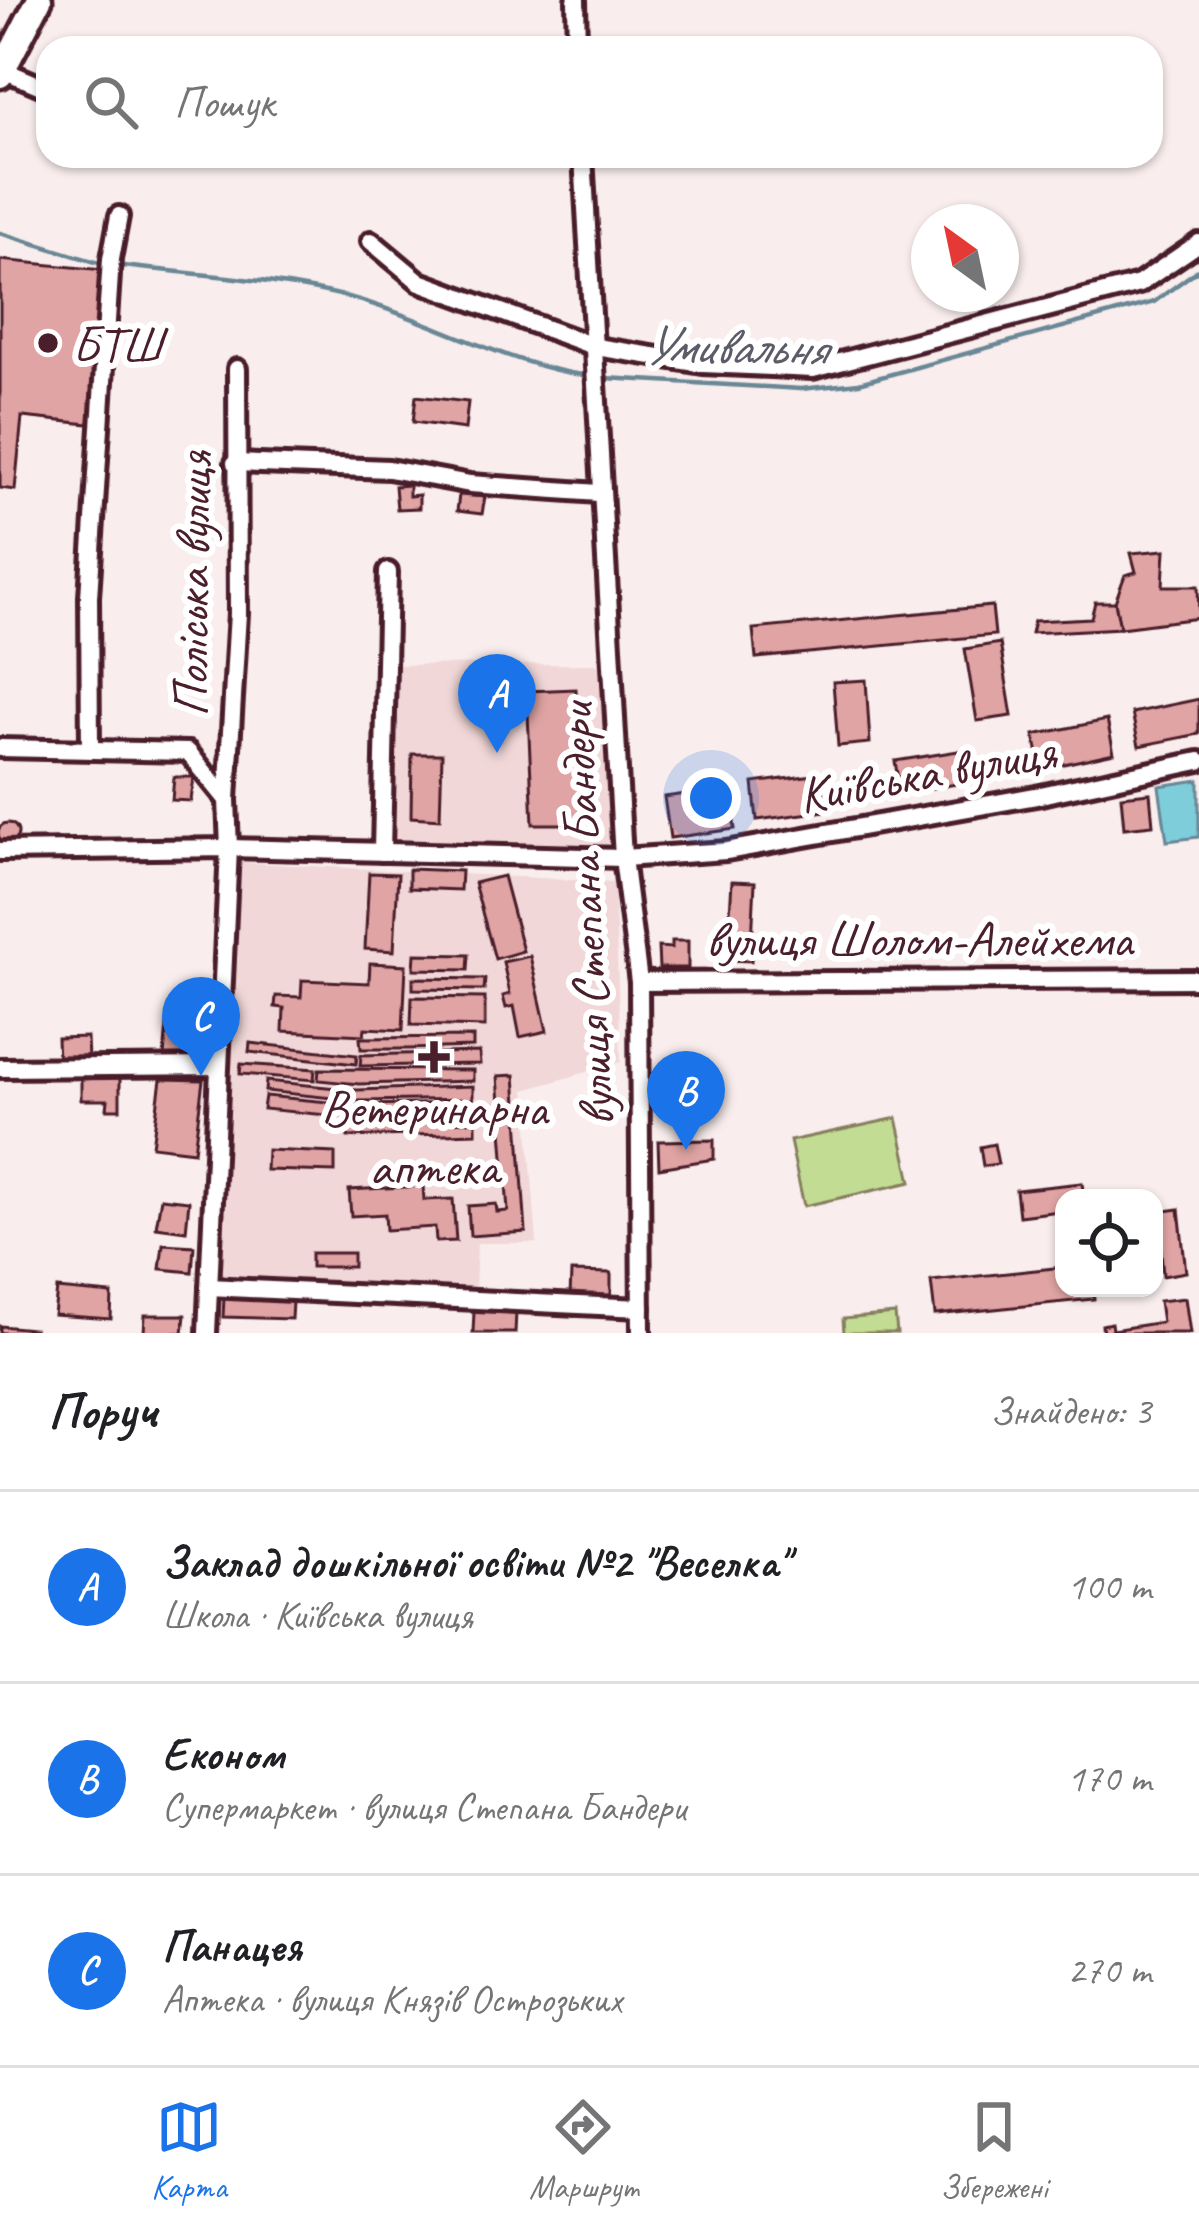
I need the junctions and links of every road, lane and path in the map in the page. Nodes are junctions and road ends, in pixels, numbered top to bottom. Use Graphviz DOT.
graph roads {
  1 [pos="39,0"];
  2 [pos="576,0"];
  3 [pos="578,36"];
  4 [pos="2,72"];
  5 [pos="36,85"];
  6 [pos="585,168"];
  7 [pos="119,215"];
  8 [pos="371,241"];
  9 [pos="1199,243"];
  10 [pos="596,347"];
  11 [pos="237,369"];
  12 [pos="235,463"];
  13 [pos="599,493"];
  14 [pos="388,572"];
  15 [pos="0,748"];
  16 [pos="90,748"];
  17 [pos="188,752"];
  18 [pos="230,753"];
  19 [pos="1199,761"];
  20 [pos="227,800"];
  21 [pos="230,848"];
  22 [pos="0,851"];
  23 [pos="382,852"];
  24 [pos="623,858"];
  25 [pos="1199,979"];
  26 [pos="639,982"];
  27 [pos="220,1066"];
  28 [pos="0,1068"];
  29 [pos="209,1286"];
  30 [pos="641,1308"];
  31 [pos="207,1333"];
  32 [pos="640,1333"];
  1 -- 4 [label="main road"];
  2 -- 3 [label="street"];
  4 -- 5 [label="street"];
  6 -- 10 [label="street, вулиця Степана Бандери"];
  7 -- 16 [label="street, Поліська вулиця"];
  8 -- 10 [label="street"];
  9 -- 10 [label="street"];
  10 -- 13 [label="street, вулиця Степана Бандери"];
  11 -- 12 [label="street, Поліська вулиця"];
  12 -- 13 [label="street"];
  12 -- 18 [label="street, Поліська вулиця"];
  13 -- 24 [label="street, вулиця Степана Бандери"];
  14 -- 23 [label="street"];
  15 -- 16 [label="street"];
  16 -- 17 [label="street"];
  17 -- 18 [label="street"];
  17 -- 20 [label="street"];
  18 -- 20 [label="street, Поліська вулиця"];
  19 -- 24 [label="street, Київська вулиця"];
  20 -- 21 [label="street, Поліська вулиця"];
  21 -- 22 [label="street, Київська вулиця"];
  21 -- 23 [label="street, Київська вулиця"];
  21 -- 27 [label="street"];
  23 -- 24 [label="street, Київська вулиця"];
  24 -- 26 [label="street, вулиця Степана Бандери"];
  25 -- 26 [label="street, вулиця Шолом-Алейхема"];
  26 -- 30 [label="street, вулиця Степана Бандери"];
  27 -- 28 [label="street"];
  27 -- 29 [label="street"];
  29 -- 30 [label="street"];
  29 -- 31 [label="street"];
  30 -- 32 [label="street, вулиця Степана Бандери"];
}
